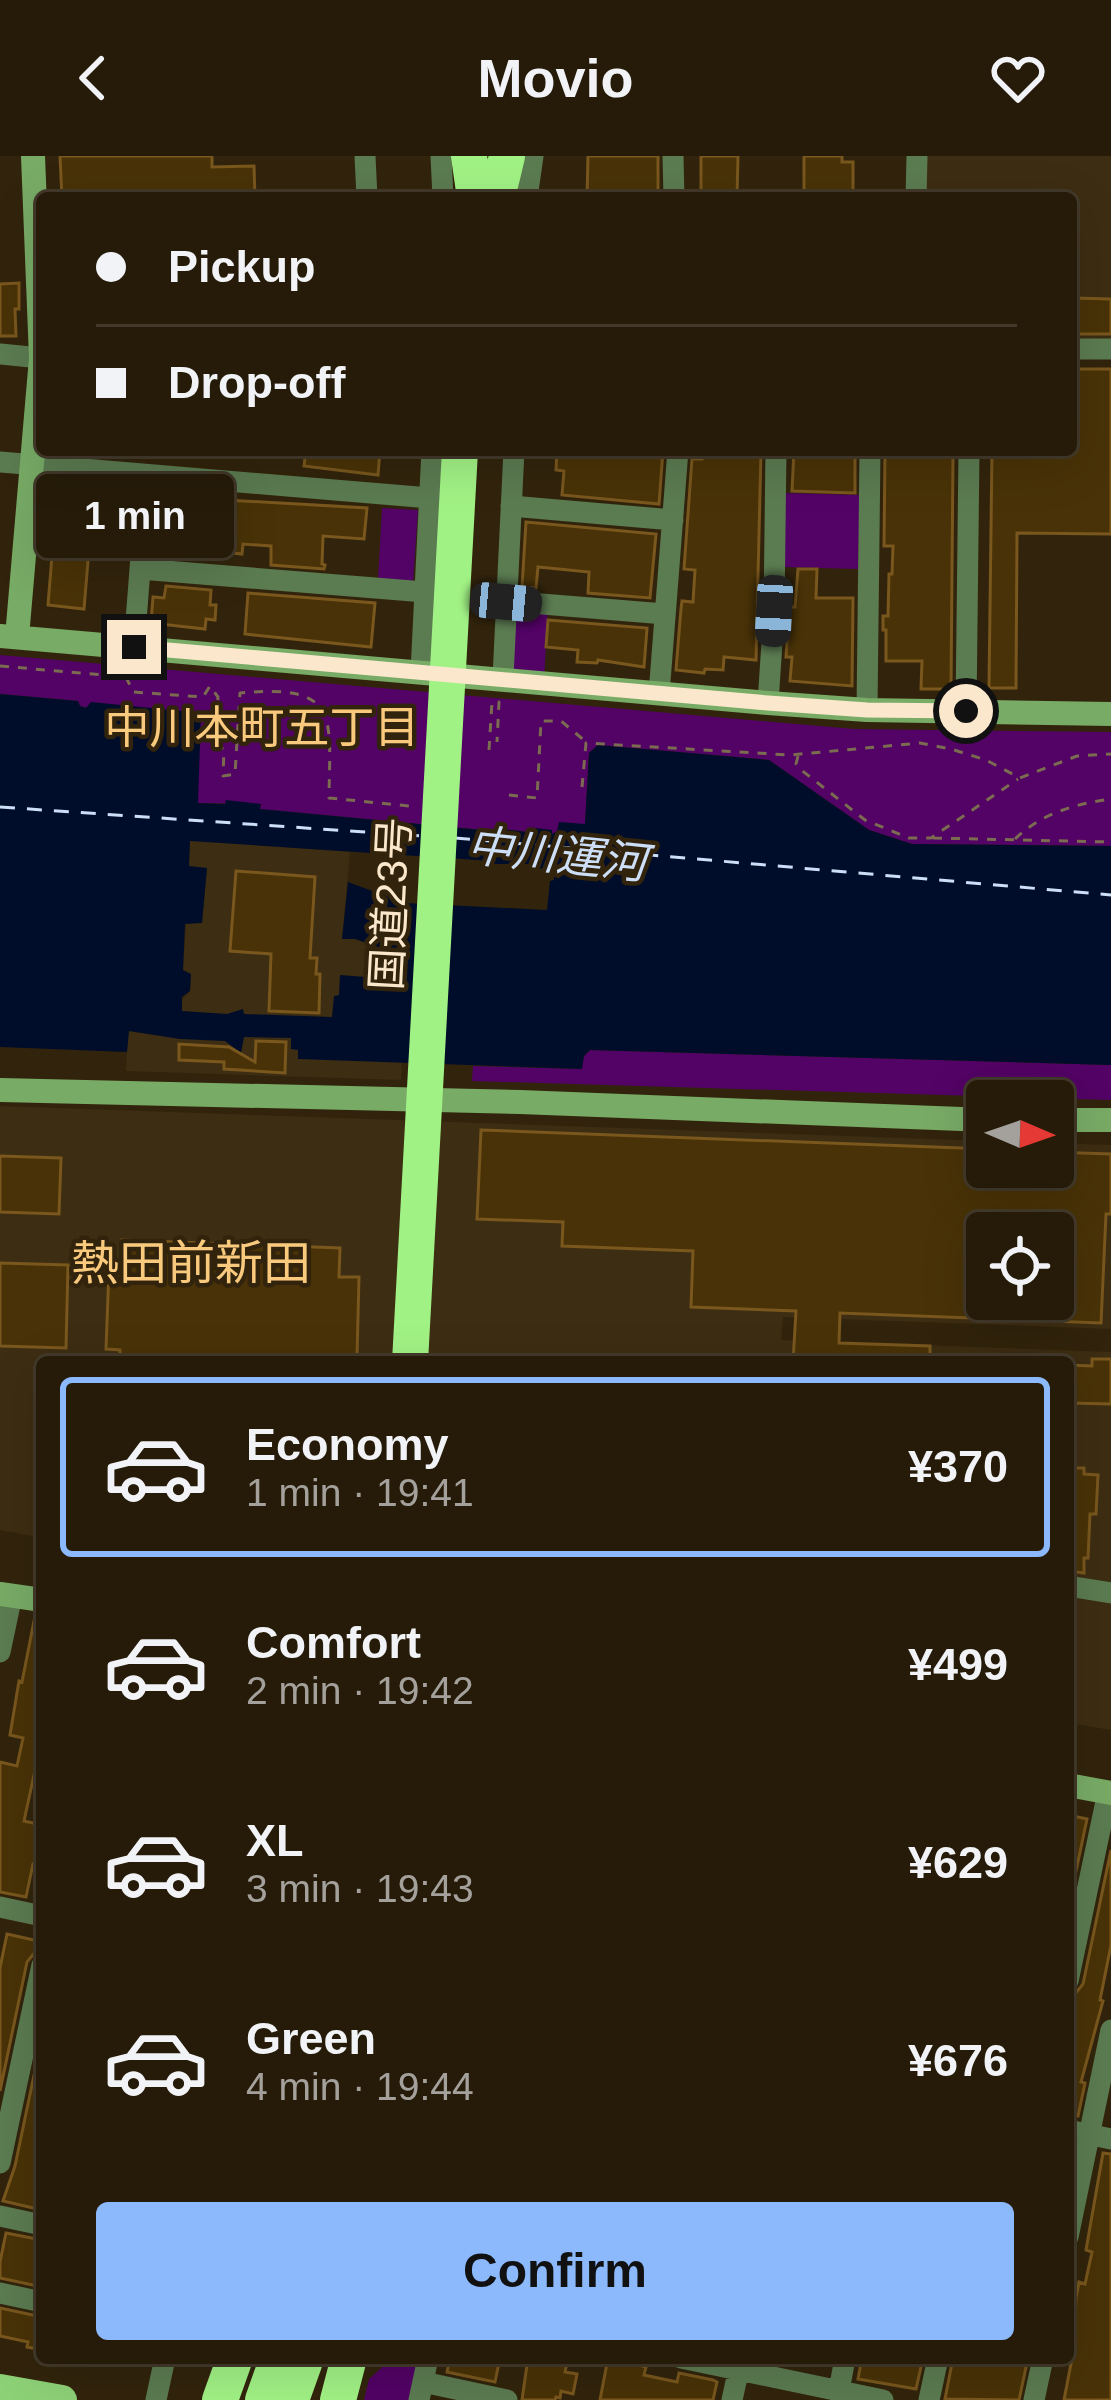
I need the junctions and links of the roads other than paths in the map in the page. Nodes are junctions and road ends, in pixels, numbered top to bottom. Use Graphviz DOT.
graph roads {
  1 [pos="33,156"];
  2 [pos="365,156"];
  3 [pos="441,156"];
  4 [pos="473,156"];
  5 [pos="503,156"];
  6 [pos="533,156"];
  7 [pos="673,156"];
  8 [pos="916,156"];
  9 [pos="367,192"];
  10 [pos="443,192"];
  11 [pos="475,192"];
  12 [pos="498,192"];
  13 [pos="527,192"];
  14 [pos="674,192"];
  15 [pos="916,192"];
  16 [pos="36,243"];
  17 [pos="1077,349"];
  18 [pos="1111,349"];
  19 [pos="0,354"];
  20 [pos="36,358"];
  21 [pos="36,412"];
  22 [pos="432,456"];
  23 [pos="460,456"];
  24 [pos="482,456"];
  25 [pos="514,456"];
  26 [pos="678,456"];
  27 [pos="776,456"];
  28 [pos="870,456"];
  29 [pos="969,456"];
  30 [pos="0,462"];
  31 [pos="32,465"];
  32 [pos="148,476"];
  33 [pos="430,498"];
  34 [pos="511,506"];
  35 [pos="673,520"];
  36 [pos="140,568"];
  37 [pos="425,592"];
  38 [pos="506,602"];
  39 [pos="665,614"];
  40 [pos="8,636"];
  41 [pos="134,647"];
  42 [pos="421,672"];
  43 [pos="502,678"];
  44 [pos="659,694"];
  45 [pos="768,703"];
  46 [pos="867,710"];
  47 [pos="966,711"];
  48 [pos="1111,713"];
  49 [pos="0,1090"];
  50 [pos="966,1119"];
  51 [pos="1074,1120"];
  52 [pos="1111,1120"];
  53 [pos="410,1356"];
  54 [pos="433,1356"];
  55 [pos="1074,1587"];
  56 [pos="1111,1593"];
  57 [pos="6,1594"];
  58 [pos="36,1599"];
  59 [pos="0,1652"];
  60 [pos="1074,1786"];
  61 [pos="1109,1792"];
  62 [pos="0,1907"];
  63 [pos="36,1915"];
  64 [pos="1074,1953"];
  65 [pos="36,1993"];
  66 [pos="1111,2030"];
  67 [pos="1089,2135"];
  68 [pos="0,2163"];
  69 [pos="1074,2207"];
  70 [pos="0,2216"];
  71 [pos="36,2224"];
  72 [pos="0,2293"];
  73 [pos="36,2301"];
  74 [pos="164,2364"];
  75 [pos="234,2364"];
  76 [pos="276,2364"];
  77 [pos="304,2364"];
  78 [pos="347,2364"];
  79 [pos="740,2364"];
  80 [pos="844,2364"];
  81 [pos="937,2364"];
  82 [pos="1042,2364"];
  83 [pos="0,2389"];
  84 [pos="421,2391"];
  85 [pos="838,2391"];
  86 [pos="62,2400"];
  87 [pos="156,2400"];
  88 [pos="220,2400"];
  89 [pos="263,2400"];
  90 [pos="291,2400"];
  91 [pos="338,2400"];
  92 [pos="507,2400"];
  93 [pos="732,2400"];
  94 [pos="883,2400"];
  95 [pos="929,2400"];
  96 [pos="1034,2400"];
  1 -- 16 [label="street"];
  2 -- 9 [label="street"];
  3 -- 10 [label="street"];
  4 -- 11 [label="highway"];
  5 -- 12 [label="highway"];
  6 -- 13 [label="street"];
  7 -- 14 [label="street"];
  8 -- 15 [label="street"];
  17 -- 18 [label="street"];
  19 -- 20 [label="street"];
  21 -- 31 [label="street"];
  22 -- 33 [label="street"];
  23 -- 53 [label="highway, 国道23号"];
  24 -- 54 [label="highway, 国道23号"];
  25 -- 34 [label="street"];
  26 -- 35 [label="street"];
  27 -- 45 [label="street"];
  28 -- 46 [label="street"];
  29 -- 47 [label="street"];
  30 -- 31 [label="street"];
  31 -- 32 [label="street"];
  31 -- 40 [label="street"];
  32 -- 33 [label="street"];
  32 -- 36 [label="street"];
  33 -- 37 [label="street"];
  34 -- 35 [label="street"];
  34 -- 38 [label="street"];
  35 -- 39 [label="street"];
  36 -- 37 [label="street"];
  36 -- 41 [label="street"];
  37 -- 42 [label="street"];
  38 -- 39 [label="street"];
  38 -- 43 [label="street"];
  39 -- 44 [label="street"];
  40 -- 41 [label="street"];
  41 -- 42 [label="street"];
  42 -- 43 [label="street"];
  43 -- 44 [label="street"];
  44 -- 45 [label="street"];
  45 -- 46 [label="street"];
  46 -- 47 [label="street"];
  47 -- 48 [label="street"];
  49 -- 50 [label="street"];
  51 -- 52 [label="street"];
  55 -- 56 [label="street"];
  57 -- 58 [label="street"];
  57 -- 59 [label="street"];
  60 -- 61 [label="street"];
  61 -- 64 [label="street"];
  62 -- 63 [label="street"];
  65 -- 68 [label="street"];
  66 -- 67 [label="street"];
  67 -- 69 [label="street"];
  70 -- 71 [label="street"];
  72 -- 73 [label="street"];
  74 -- 87 [label="street"];
  75 -- 88 [label="highway"];
  76 -- 89 [label="highway"];
  77 -- 90 [label="highway"];
  78 -- 91 [label="highway"];
  79 -- 85 [label="street"];
  79 -- 93 [label="street"];
  80 -- 85 [label="street"];
  81 -- 95 [label="street"];
  82 -- 96 [label="street"];
  83 -- 86 [label="main road"];
  84 -- 92 [label="street"];
  85 -- 94 [label="street"];
}
